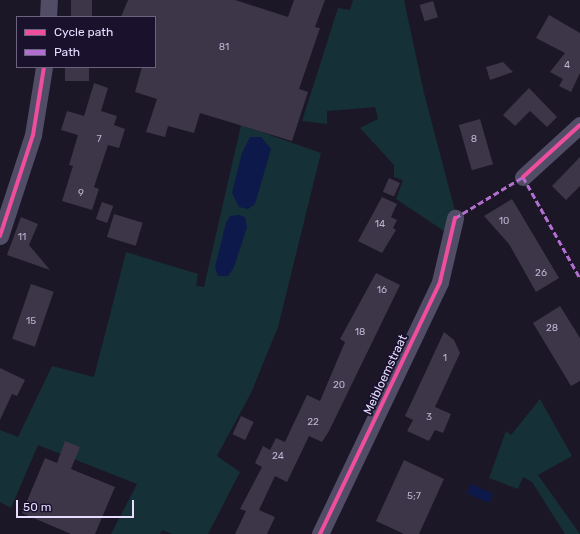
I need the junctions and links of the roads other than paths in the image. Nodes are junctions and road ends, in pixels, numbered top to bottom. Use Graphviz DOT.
graph roads {
  1 [pos="49,0"];
  2 [pos="48,16"];
  3 [pos="44,68"];
  4 [pos="580,126"];
  5 [pos="523,176"];
  6 [pos="455,218"];
  7 [pos="0,236"];
  8 [pos="320,534"];
  1 -- 2 [label="street"];
  3 -- 7 [label="street"];
  4 -- 5 [label="street"];
  6 -- 8 [label="street, Meibloemstraat"];
}
